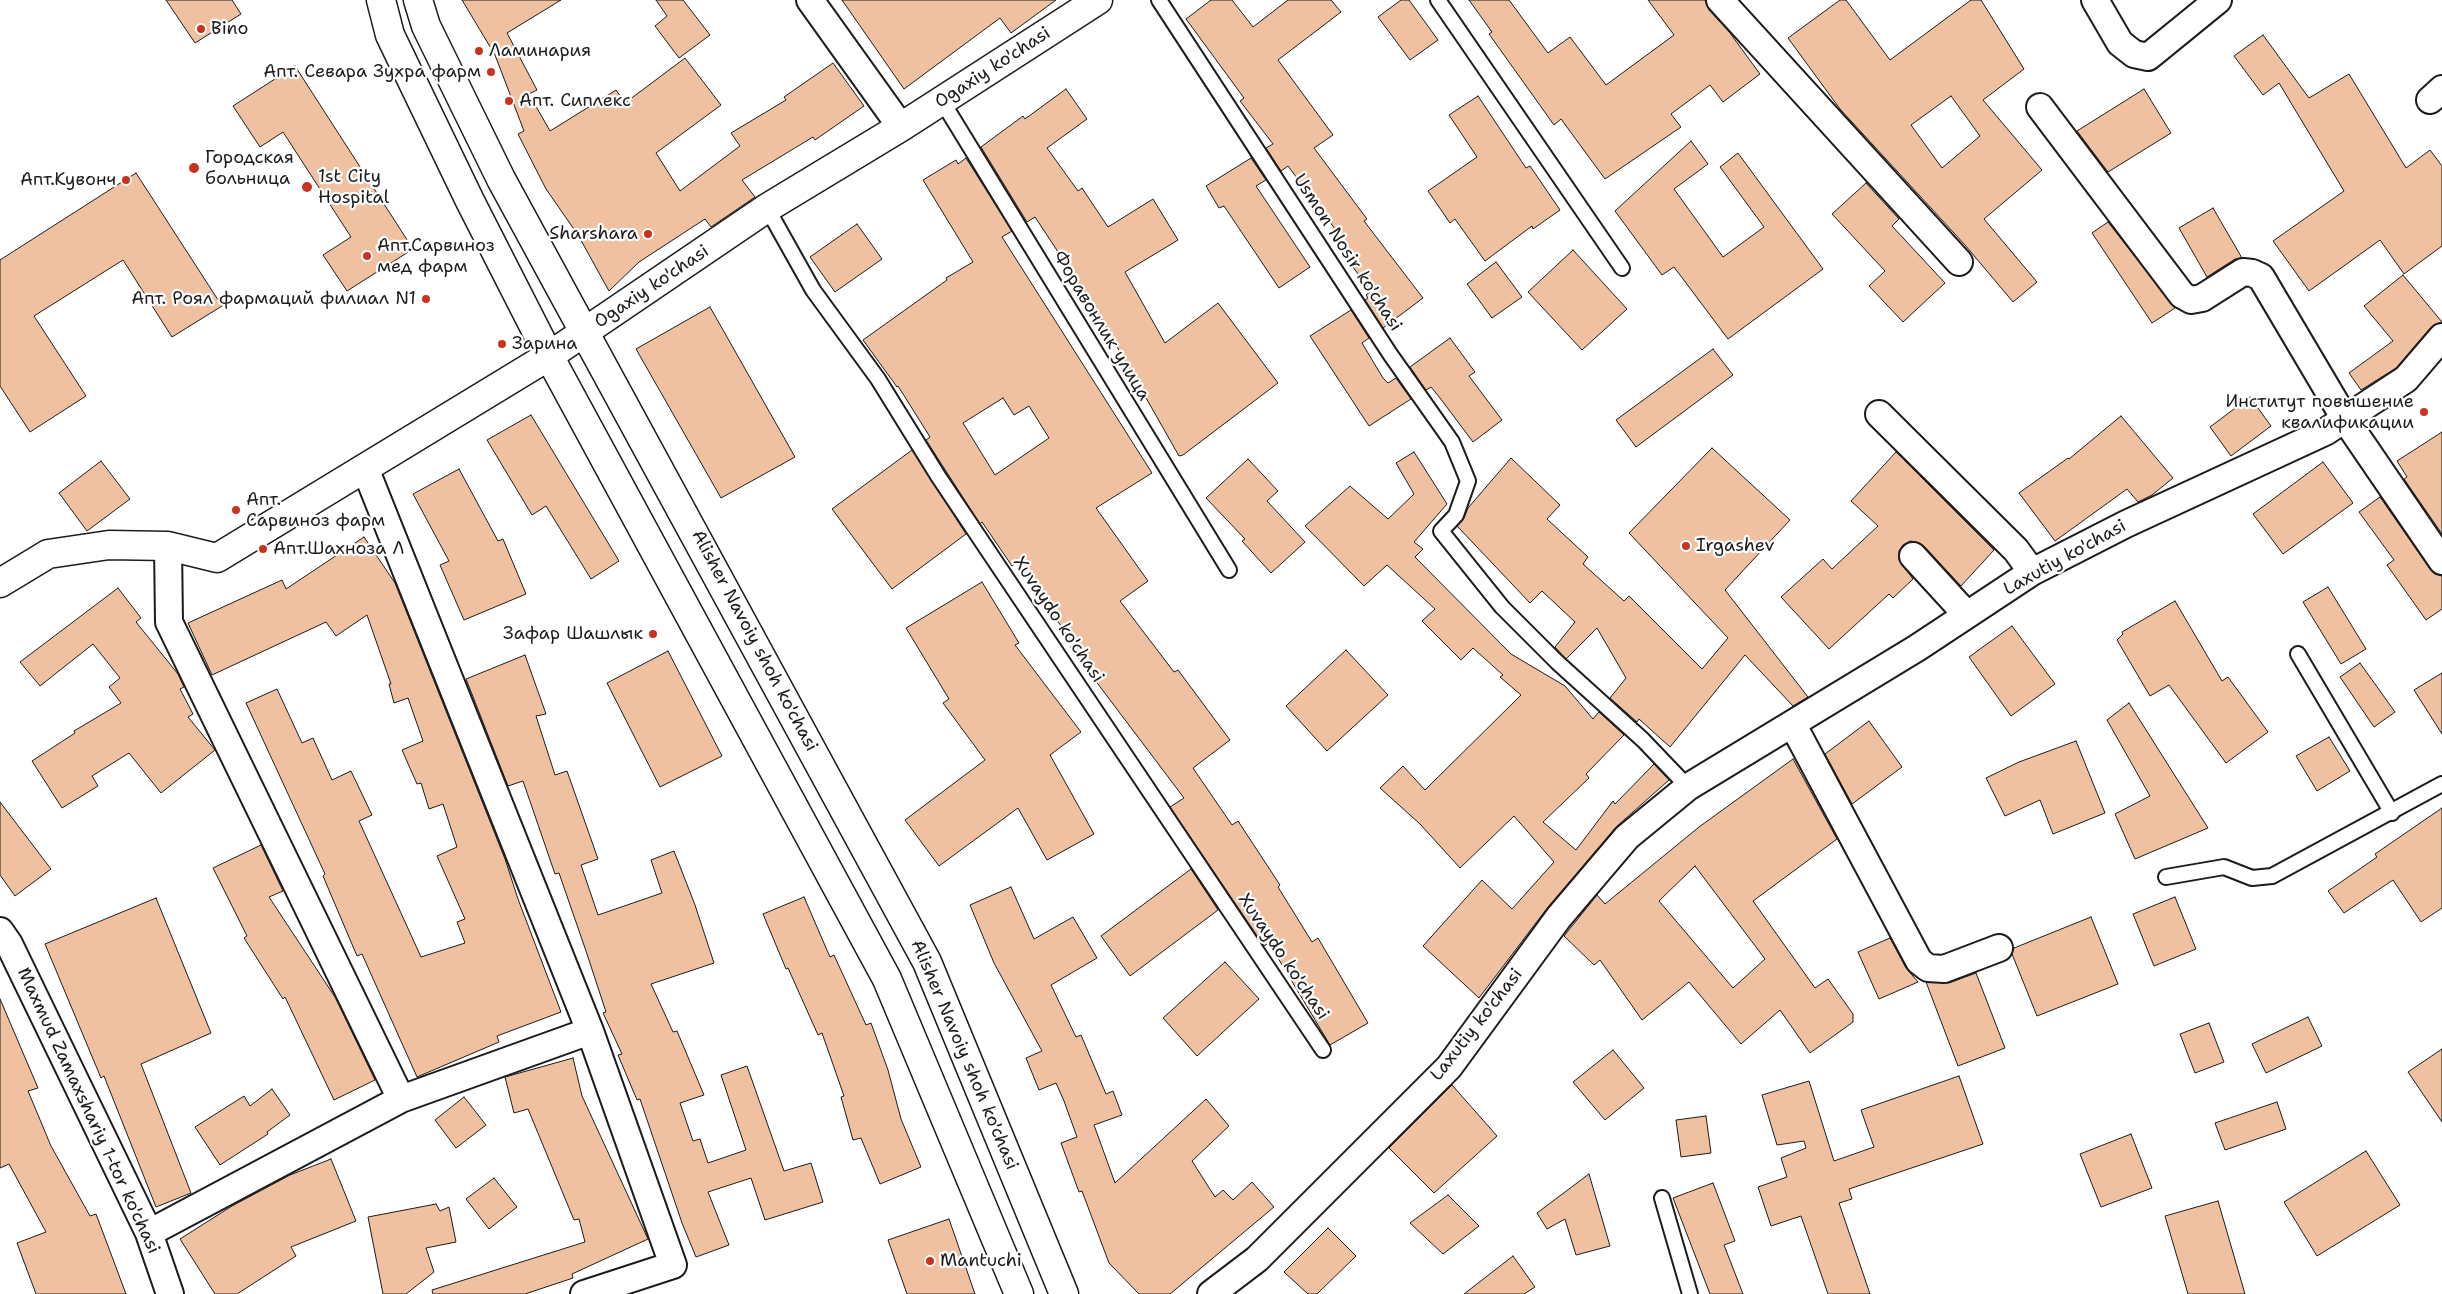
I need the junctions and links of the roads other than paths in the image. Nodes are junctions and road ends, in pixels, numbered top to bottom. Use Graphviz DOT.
graph roads {
  1 [pos="381,0"];
  2 [pos="418,0"];
  3 [pos="810,0"];
  4 [pos="1098,0"];
  5 [pos="1159,0"];
  6 [pos="1438,0"];
  7 [pos="1720,0"];
  8 [pos="2095,0"];
  9 [pos="2218,0"];
  10 [pos="942,101"];
  11 [pos="2040,107"];
  12 [pos="901,127"];
  13 [pos="767,208"];
  14 [pos="1959,262"];
  15 [pos="1622,268"];
  16 [pos="586,332"];
  17 [pos="2442,336"];
  18 [pos="549,356"];
  19 [pos="1879,414"];
  20 [pos="2345,420"];
  21 [pos="365,468"];
  22 [pos="168,546"];
  23 [pos="1912,556"];
  24 [pos="2442,561"];
  25 [pos="1229,570"];
  26 [pos="2032,572"];
  27 [pos="0,583"];
  28 [pos="1967,615"];
  29 [pos="2298,654"];
  30 [pos="1793,725"];
  31 [pos="2442,784"];
  32 [pos="1688,786"];
  33 [pos="2392,813"];
  34 [pos="2166,877"];
  35 [pos="3,941"];
  36 [pos="1999,948"];
  37 [pos="590,1031"];
  38 [pos="1323,1050"];
  39 [pos="401,1099"];
  40 [pos="1662,1198"];
  41 [pos="148,1233"];
  42 [pos="170,1294"];
  43 [pos="584,1294"];
  44 [pos="1019,1294"];
  45 [pos="1064,1294"];
  46 [pos="1211,1294"];
  47 [pos="1690,1294"];
  1 -- 18 [label="main road"];
  2 -- 16 [label="main road, Alisher Navoiy shoh ko'chasi"];
  3 -- 12 [label="street"];
  4 -- 10 [label="main road, Ogaxiy ko'chasi"];
  5 -- 32 [label="lane, Usmon Nosir ko'chasi"];
  6 -- 15 [label="lane"];
  7 -- 14 [label="street"];
  8 -- 9 [label="street"];
  10 -- 12 [label="main road, Ogaxiy ko'chasi"];
  10 -- 25 [label="lane, Форавонлик улица"];
  11 -- 20 [label="street"];
  12 -- 13 [label="main road, Ogaxiy ko'chasi"];
  13 -- 16 [label="main road, Ogaxiy ko'chasi"];
  13 -- 38 [label="lane, Xuvaydo ko'chasi"];
  16 -- 18 [label="main road, Ogaxiy ko'chasi"];
  16 -- 45 [label="main road, Alisher Navoiy shoh ko'chasi"];
  17 -- 20 [label="street, Laxutiy ko'chasi"];
  18 -- 21 [label="main road, Ogaxiy ko'chasi"];
  18 -- 44 [label="main road"];
  19 -- 26 [label="street"];
  20 -- 24 [label="street"];
  20 -- 26 [label="street, Laxutiy ko'chasi"];
  21 -- 22 [label="main road, Ogaxiy ko'chasi"];
  21 -- 37 [label="street"];
  22 -- 27 [label="main road, Ogaxiy ko'chasi"];
  22 -- 39 [label="street"];
  23 -- 28 [label="street"];
  26 -- 28 [label="street, Laxutiy ko'chasi"];
  28 -- 30 [label="street, Laxutiy ko'chasi"];
  29 -- 33 [label="lane"];
  30 -- 32 [label="street, Laxutiy ko'chasi"];
  30 -- 36 [label="street"];
  31 -- 33 [label="lane"];
  32 -- 46 [label="street, Laxutiy ko'chasi"];
  33 -- 34 [label="lane"];
  35 -- 41 [label="street, Maxmud Zamaxshariy 1-tor ko'chasi"];
  37 -- 39 [label="street"];
  37 -- 43 [label="street"];
  39 -- 41 [label="street"];
  40 -- 47 [label="lane"];
  41 -- 42 [label="street, Maxmud Zamaxshariy 1-tor ko'chasi"];
}
